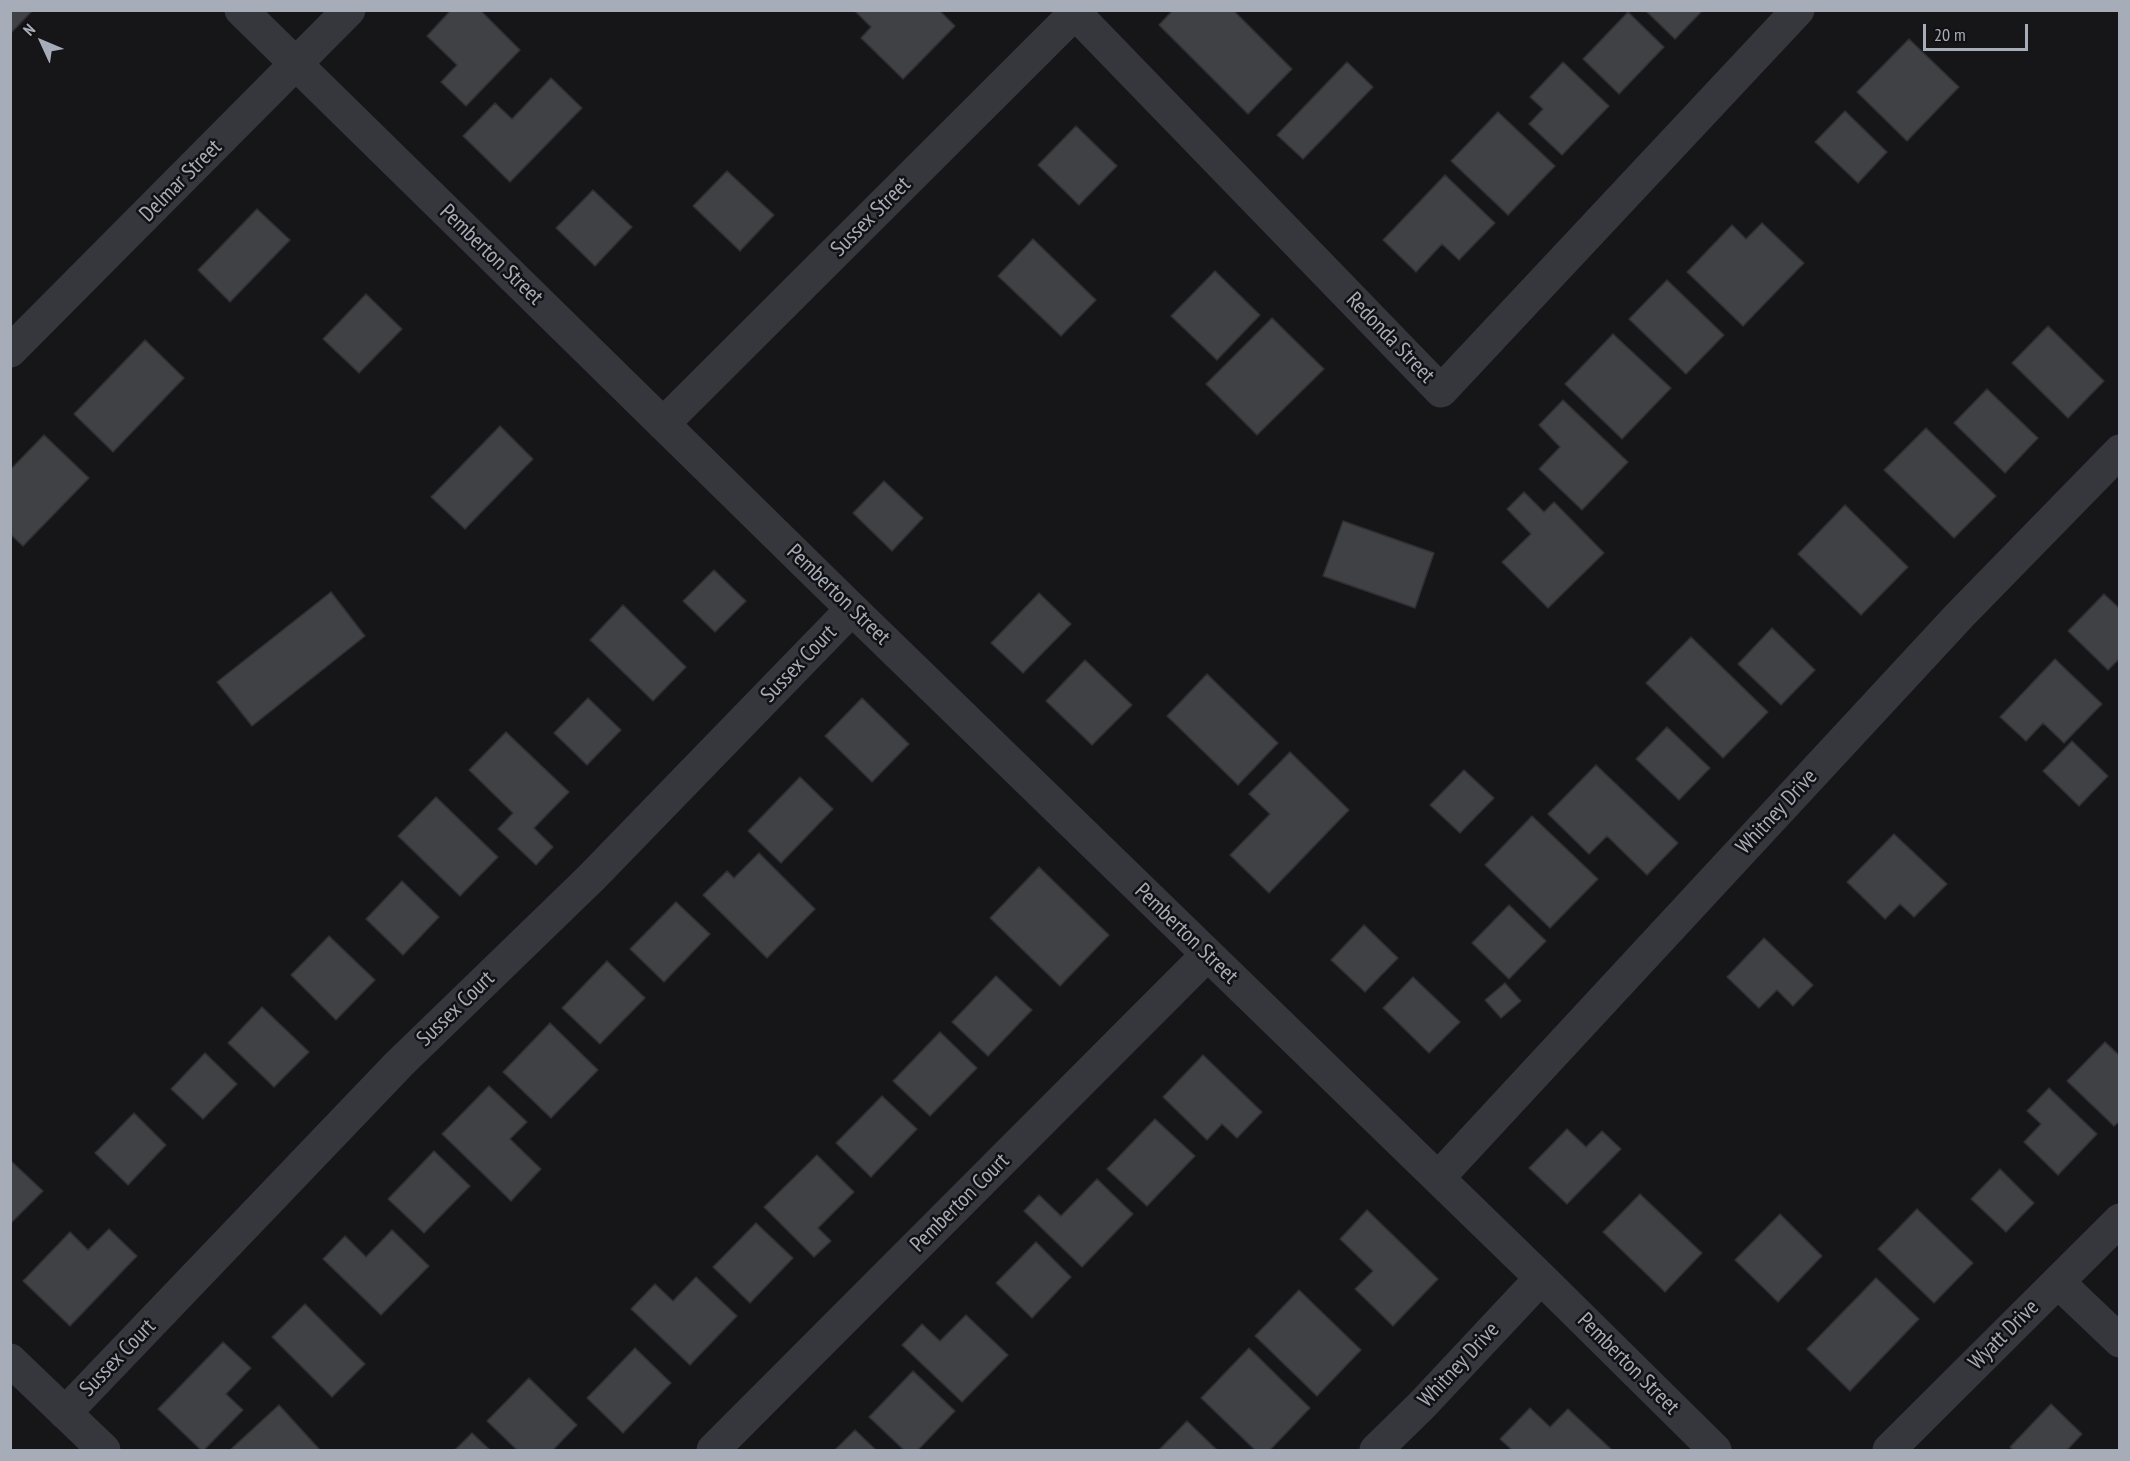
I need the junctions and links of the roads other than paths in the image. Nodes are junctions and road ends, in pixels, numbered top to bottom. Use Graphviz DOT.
graph roads {
  1 [pos="241,10"];
  2 [pos="349,10"];
  3 [pos="1798,10"];
  4 [pos="1076,12"];
  5 [pos="297,65"];
  6 [pos="10,351"];
  7 [pos="663,424"];
  8 [pos="2120,451"];
  9 [pos="852,609"];
  10 [pos="1208,955"];
  11 [pos="1438,1178"];
  12 [pos="2120,1220"];
  13 [pos="1541,1278"];
  14 [pos="2058,1282"];
  15 [pos="2120,1341"];
  16 [pos="10,1360"];
  17 [pos="65,1413"];
  18 [pos="104,1450"];
  19 [pos="713,1450"];
  20 [pos="1376,1450"];
  21 [pos="1715,1450"];
  22 [pos="1889,1450"];
  1 -- 5 [label="street, Pemberton Street"];
  2 -- 5 [label="street, Delmar Street"];
  3 -- 4 [label="street, Redonda Street"];
  4 -- 7 [label="street, Sussex Street"];
  5 -- 6 [label="street, Delmar Street"];
  5 -- 7 [label="street, Pemberton Street"];
  7 -- 9 [label="street, Pemberton Street"];
  8 -- 11 [label="street, Whitney Drive"];
  9 -- 10 [label="street, Pemberton Street"];
  9 -- 17 [label="street, Sussex Court"];
  10 -- 11 [label="street, Pemberton Street"];
  10 -- 19 [label="street, Pemberton Court"];
  11 -- 13 [label="street, Pemberton Street"];
  12 -- 14 [label="street, Wyatt Drive"];
  13 -- 20 [label="street, Whitney Drive"];
  13 -- 21 [label="street, Pemberton Street"];
  14 -- 15 [label="street"];
  14 -- 22 [label="street, Wyatt Drive"];
  16 -- 17 [label="street"];
  17 -- 18 [label="street"];
}
